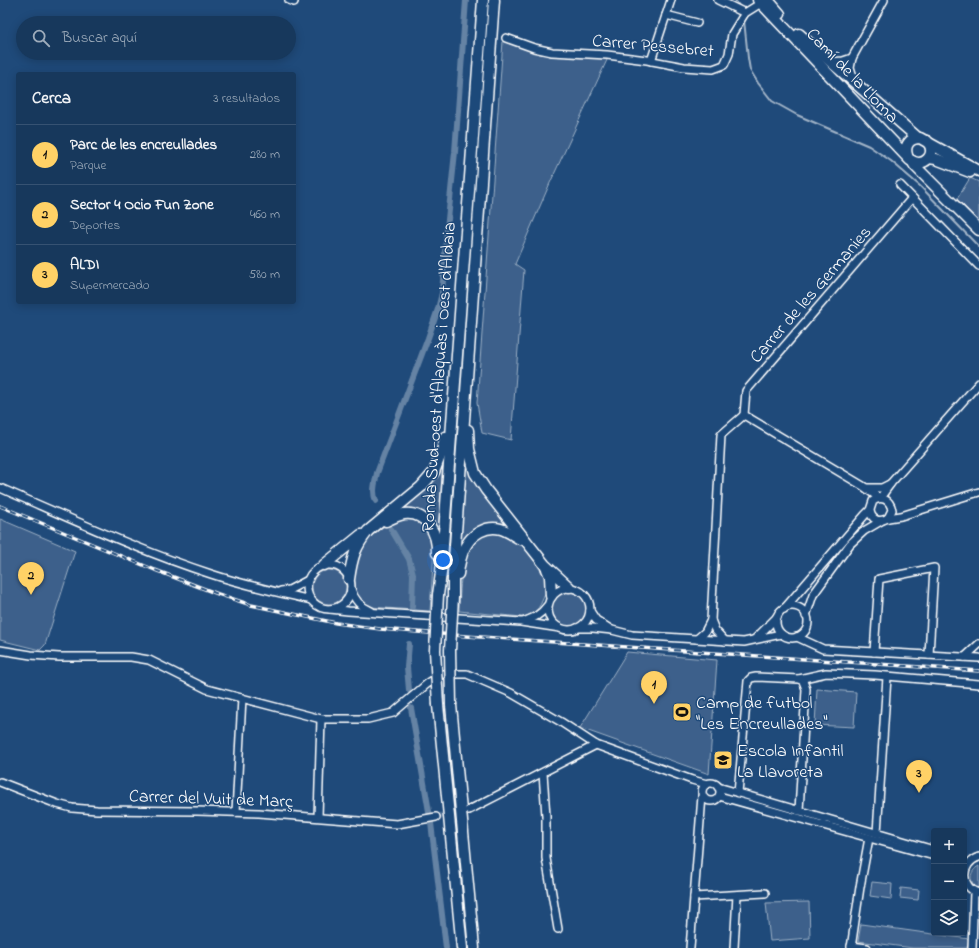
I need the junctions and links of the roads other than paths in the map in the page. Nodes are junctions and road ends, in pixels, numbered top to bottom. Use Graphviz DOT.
graph roads {
  1 [pos="483,0"];
  2 [pos="494,0"];
  3 [pos="671,0"];
  4 [pos="718,0"];
  5 [pos="884,0"];
  6 [pos="763,1"];
  7 [pos="745,13"];
  8 [pos="666,15"];
  9 [pos="697,23"];
  10 [pos="506,38"];
  11 [pos="852,58"];
  12 [pos="651,61"];
  13 [pos="830,62"];
  14 [pos="855,84"];
  15 [pos="922,139"];
  16 [pos="910,158"];
  17 [pos="927,159"];
  18 [pos="979,171"];
  19 [pos="979,175"];
  20 [pos="900,185"];
  21 [pos="912,198"];
  22 [pos="949,198"];
  23 [pos="979,230"];
  24 [pos="979,266"];
  25 [pos="979,382"];
  26 [pos="744,414"];
  27 [pos="452,418"];
  28 [pos="464,419"];
  29 [pos="891,484"];
  30 [pos="864,487"];
  31 [pos="0,488"];
  32 [pos="979,492"];
  33 [pos="880,498"];
  34 [pos="890,504"];
  35 [pos="870,507"];
  36 [pos="909,513"];
  37 [pos="885,520"];
  38 [pos="377,525"];
  39 [pos="368,531"];
  40 [pos="527,544"];
  41 [pos="324,565"];
  42 [pos="545,565"];
  43 [pos="308,580"];
  44 [pos="350,583"];
  45 [pos="569,587"];
  46 [pos="275,591"];
  47 [pos="438,595"];
  48 [pos="551,596"];
  49 [pos="453,597"];
  50 [pos="311,600"];
  51 [pos="547,606"];
  52 [pos="784,608"];
  53 [pos="330,609"];
  54 [pos="590,611"];
  55 [pos="377,613"];
  56 [pos="806,616"];
  57 [pos="777,617"];
  58 [pos="711,620"];
  59 [pos="521,622"];
  60 [pos="807,627"];
  61 [pos="560,628"];
  62 [pos="577,628"];
  63 [pos="612,630"];
  64 [pos="781,634"];
  65 [pos="796,637"];
  66 [pos="697,639"];
  67 [pos="754,640"];
  68 [pos="725,641"];
  69 [pos="979,644"];
  70 [pos="821,649"];
  71 [pos="0,650"];
  72 [pos="874,652"];
  73 [pos="930,655"];
  74 [pos="965,656"];
  75 [pos="979,658"];
  76 [pos="886,677"];
  77 [pos="798,679"];
  78 [pos="979,684"];
  79 [pos="242,698"];
  80 [pos="321,719"];
  81 [pos="596,745"];
  82 [pos="543,773"];
  83 [pos="692,780"];
  84 [pos="0,782"];
  85 [pos="707,784"];
  86 [pos="718,787"];
  87 [pos="738,793"];
  88 [pos="702,794"];
  89 [pos="717,798"];
  90 [pos="469,810"];
  91 [pos="799,811"];
  92 [pos="236,812"];
  93 [pos="701,812"];
  94 [pos="318,817"];
  95 [pos="436,817"];
  96 [pos="877,833"];
  97 [pos="869,838"];
  98 [pos="931,849"];
  99 [pos="931,855"];
  100 [pos="979,858"];
  101 [pos="967,860"];
  102 [pos="967,885"];
  103 [pos="765,893"];
  104 [pos="977,893"];
  105 [pos="737,895"];
  106 [pos="694,897"];
  107 [pos="558,929"];
  108 [pos="851,947"];
  109 [pos="462,948"];
  110 [pos="474,948"];
  111 [pos="690,948"];
  112 [pos="734,948"];
  113 [pos="867,948"];
  114 [pos="972,948"];
  1 -- 27 [label="main road, Ronda Sud-oest d'Alaquàs i Oest d'Aldaia"];
  2 -- 28 [label="main road, Ronda Sud-oest d'Alaquàs i Oest d'Aldaia"];
  3 -- 8 [label="street"];
  4 -- 7 [label="street"];
  5 -- 11 [label="street"];
  6 -- 7 [label="street, Carrer Pessebret"];
  6 -- 13 [label="main road, Camí de la Lloma"];
  6 -- 16 [label="main road, Camí de la Lloma"];
  7 -- 12 [label="street, Carrer Pessebret"];
  8 -- 9 [label="street"];
  8 -- 12 [label="street"];
  10 -- 12 [label="street, Carrer Pessebret"];
  11 -- 13 [label="street"];
  11 -- 14 [label="street"];
  13 -- 14 [label="main road, Camí de la Lloma"];
  14 -- 15 [label="main road, Camí de la Lloma"];
  15 -- 16 [label="main road"];
  15 -- 17 [label="main road"];
  15 -- 18 [label="main road, Camí de la Lloma"];
  16 -- 17 [label="main road"];
  16 -- 22 [label="main road, Camí de la Lloma"];
  17 -- 19 [label="main road"];
  17 -- 22 [label="main road"];
  20 -- 21 [label="street"];
  21 -- 24 [label="street"];
  21 -- 26 [label="street, Carrer de les Germanies"];
  22 -- 23 [label="main road"];
  25 -- 29 [label="street"];
  26 -- 30 [label="street"];
  26 -- 58 [label="street"];
  27 -- 38 [label="main road"];
  27 -- 47 [label="main road, Ronda Sud-oest d'Alaquàs i Oest d'Aldaia"];
  28 -- 40 [label="main road"];
  28 -- 49 [label="main road, Ronda Sud-oest d'Alaquàs i Oest d'Aldaia"];
  29 -- 30 [label="street"];
  29 -- 33 [label="street"];
  29 -- 34 [label="street"];
  30 -- 33 [label="street"];
  30 -- 35 [label="street"];
  31 -- 46 [label="street"];
  32 -- 36 [label="street"];
  33 -- 34 [label="street"];
  33 -- 35 [label="street"];
  34 -- 36 [label="street"];
  34 -- 37 [label="street"];
  35 -- 37 [label="street"];
  35 -- 52 [label="street"];
  36 -- 37 [label="street"];
  37 -- 56 [label="street"];
  38 -- 39 [label="main road"];
  38 -- 47 [label="main road"];
  39 -- 41 [label="main road"];
  39 -- 44 [label="main road"];
  40 -- 42 [label="main road"];
  40 -- 49 [label="main road"];
  41 -- 43 [label="street"];
  41 -- 44 [label="street"];
  42 -- 45 [label="main road"];
  42 -- 48 [label="main road"];
  43 -- 46 [label="street"];
  43 -- 50 [label="street"];
  44 -- 53 [label="street"];
  44 -- 55 [label="street"];
  45 -- 48 [label="street"];
  45 -- 54 [label="street"];
  46 -- 50 [label="street"];
  47 -- 109 [label="main road, Ronda Sud-oest d'Alaquàs i Oest d'Aldaia, bridge"];
  48 -- 51 [label="street"];
  49 -- 110 [label="main road, Ronda Sud-oest d'Alaquàs i Oest d'Aldaia, bridge"];
  50 -- 53 [label="street"];
  51 -- 59 [label="street"];
  51 -- 61 [label="street"];
  52 -- 56 [label="street"];
  52 -- 57 [label="street"];
  53 -- 55 [label="street"];
  54 -- 62 [label="street"];
  54 -- 63 [label="street"];
  55 -- 59 [label="street"];
  56 -- 60 [label="street"];
  57 -- 64 [label="street"];
  57 -- 67 [label="street"];
  58 -- 66 [label="street"];
  58 -- 68 [label="street"];
  59 -- 61 [label="street"];
  60 -- 65 [label="street"];
  60 -- 70 [label="street"];
  61 -- 62 [label="street"];
  62 -- 63 [label="street"];
  63 -- 66 [label="street"];
  64 -- 65 [label="street"];
  64 -- 67 [label="street"];
  65 -- 70 [label="street"];
  66 -- 68 [label="street"];
  67 -- 68 [label="street"];
  69 -- 74 [label="street"];
  70 -- 72 [label="street"];
  71 -- 79 [label="street"];
  72 -- 73 [label="street"];
  72 -- 73 [label="street"];
  73 -- 74 [label="street"];
  74 -- 75 [label="street"];
  76 -- 77 [label="street"];
  76 -- 78 [label="street"];
  76 -- 96 [label="street"];
  77 -- 87 [label="street"];
  77 -- 91 [label="street"];
  79 -- 80 [label="street"];
  79 -- 92 [label="street"];
  80 -- 81 [label="street"];
  80 -- 94 [label="street"];
  81 -- 82 [label="street"];
  81 -- 83 [label="street"];
  82 -- 90 [label="street"];
  82 -- 107 [label="street"];
  83 -- 85 [label="street"];
  83 -- 88 [label="street"];
  84 -- 92 [label="street, Carrer del Vuit de Març"];
  85 -- 86 [label="street"];
  85 -- 88 [label="street"];
  86 -- 87 [label="street"];
  86 -- 89 [label="street"];
  87 -- 91 [label="street"];
  88 -- 89 [label="street"];
  88 -- 93 [label="street"];
  89 -- 93 [label="street"];
  89 -- 97 [label="street"];
  91 -- 96 [label="street"];
  92 -- 94 [label="street, Carrer del Vuit de Març"];
  93 -- 106 [label="street"];
  94 -- 95 [label="street, Carrer del Vuit de Març"];
  96 -- 98 [label="street"];
  97 -- 99 [label="street"];
  97 -- 108 [label="street"];
  100 -- 101 [label="street"];
  102 -- 104 [label="street"];
  103 -- 105 [label="street"];
  104 -- 114 [label="street"];
  105 -- 106 [label="street"];
  105 -- 112 [label="street"];
  106 -- 111 [label="street"];
  108 -- 113 [label="street"];
}
